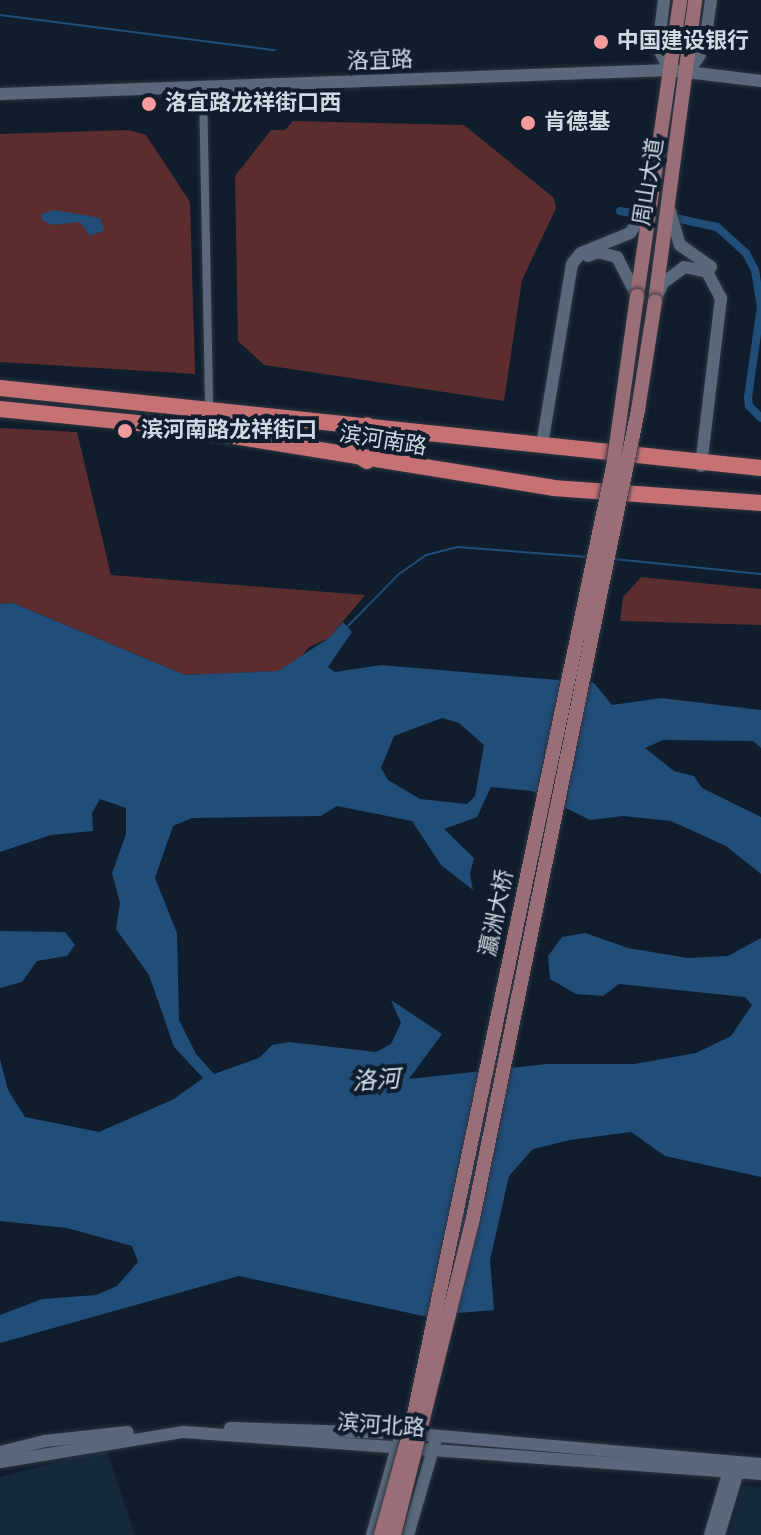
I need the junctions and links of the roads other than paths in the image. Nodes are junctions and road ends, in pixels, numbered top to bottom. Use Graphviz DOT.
graph roads {
  1 [pos="664,0"];
  2 [pos="680,0"];
  3 [pos="695,0"];
  4 [pos="711,0"];
  5 [pos="669,73"];
  6 [pos="688,74"];
  7 [pos="761,81"];
  8 [pos="761,87"];
  9 [pos="203,91"];
  10 [pos="0,97"];
  11 [pos="652,200"];
  12 [pos="669,202"];
  13 [pos="637,296"];
  14 [pos="564,300"];
  15 [pos="655,301"];
  16 [pos="720,340"];
  17 [pos="0,388"];
  18 [pos="209,407"];
  19 [pos="0,409"];
  20 [pos="367,425"];
  21 [pos="542,445"];
  22 [pos="368,462"];
  23 [pos="701,466"];
  24 [pos="761,468"];
  25 [pos="761,503"];
  26 [pos="401,1433"];
  27 [pos="437,1435"];
  28 [pos="397,1447"];
  29 [pos="433,1450"];
  30 [pos="0,1452"];
  31 [pos="0,1462"];
  32 [pos="761,1464"];
  33 [pos="735,1467"];
  34 [pos="761,1474"];
  35 [pos="372,1535"];
  36 [pos="381,1535"];
  37 [pos="394,1535"];
  38 [pos="408,1535"];
  39 [pos="710,1535"];
  40 [pos="719,1535"];
  1 -- 5 [label="main road, 周山大道"];
  2 -- 5 [label="main road, 周山大道"];
  3 -- 6 [label="main road, 周山大道"];
  4 -- 6 [label="main road, 周山大道"];
  5 -- 6 [label="main road, 洛宜路"];
  5 -- 9 [label="main road, 洛宜路"];
  5 -- 11 [label="main road, 周山大道"];
  6 -- 7 [label="main road, 洛宜路"];
  6 -- 8 [label="main road, 洛宜路"];
  6 -- 12 [label="main road, 周山大道"];
  9 -- 10 [label="main road, 洛宜路"];
  9 -- 18 [label="street"];
  11 -- 13 [label="main road, 周山大道"];
  11 -- 14 [label="main road"];
  12 -- 15 [label="main road, 周山大道"];
  12 -- 16 [label="main road"];
  13 -- 14 [label="main road"];
  13 -- 36 [label="main road, 瀛洲大桥, bridge"];
  14 -- 21 [label="main road"];
  15 -- 16 [label="main road"];
  15 -- 37 [label="main road, 瀛洲大桥, bridge"];
  16 -- 23 [label="main road"];
  17 -- 18 [label="highway, 滨河南路"];
  18 -- 20 [label="highway, 滨河南路"];
  19 -- 22 [label="highway, 滨河南路"];
  20 -- 21 [label="highway, 滨河南路"];
  20 -- 22 [label="highway"];
  21 -- 23 [label="highway, 滨河南路"];
  22 -- 25 [label="highway, 滨河南路"];
  23 -- 24 [label="highway, 滨河南路"];
  26 -- 27 [label="main road, 滨河北路"];
  26 -- 28 [label="main road"];
  26 -- 30 [label="main road, 滨河北路"];
  27 -- 29 [label="main road"];
  27 -- 33 [label="main road, 滨河北路"];
  28 -- 29 [label="main road, 滨河北路"];
  28 -- 31 [label="main road, 滨河北路"];
  28 -- 35 [label="main road"];
  29 -- 33 [label="main road, 滨河北路"];
  29 -- 38 [label="main road"];
  32 -- 33 [label="main road, 滨河北路"];
  33 -- 34 [label="main road, 滨河北路"];
  33 -- 39 [label="main road"];
  33 -- 40 [label="main road"];
}
